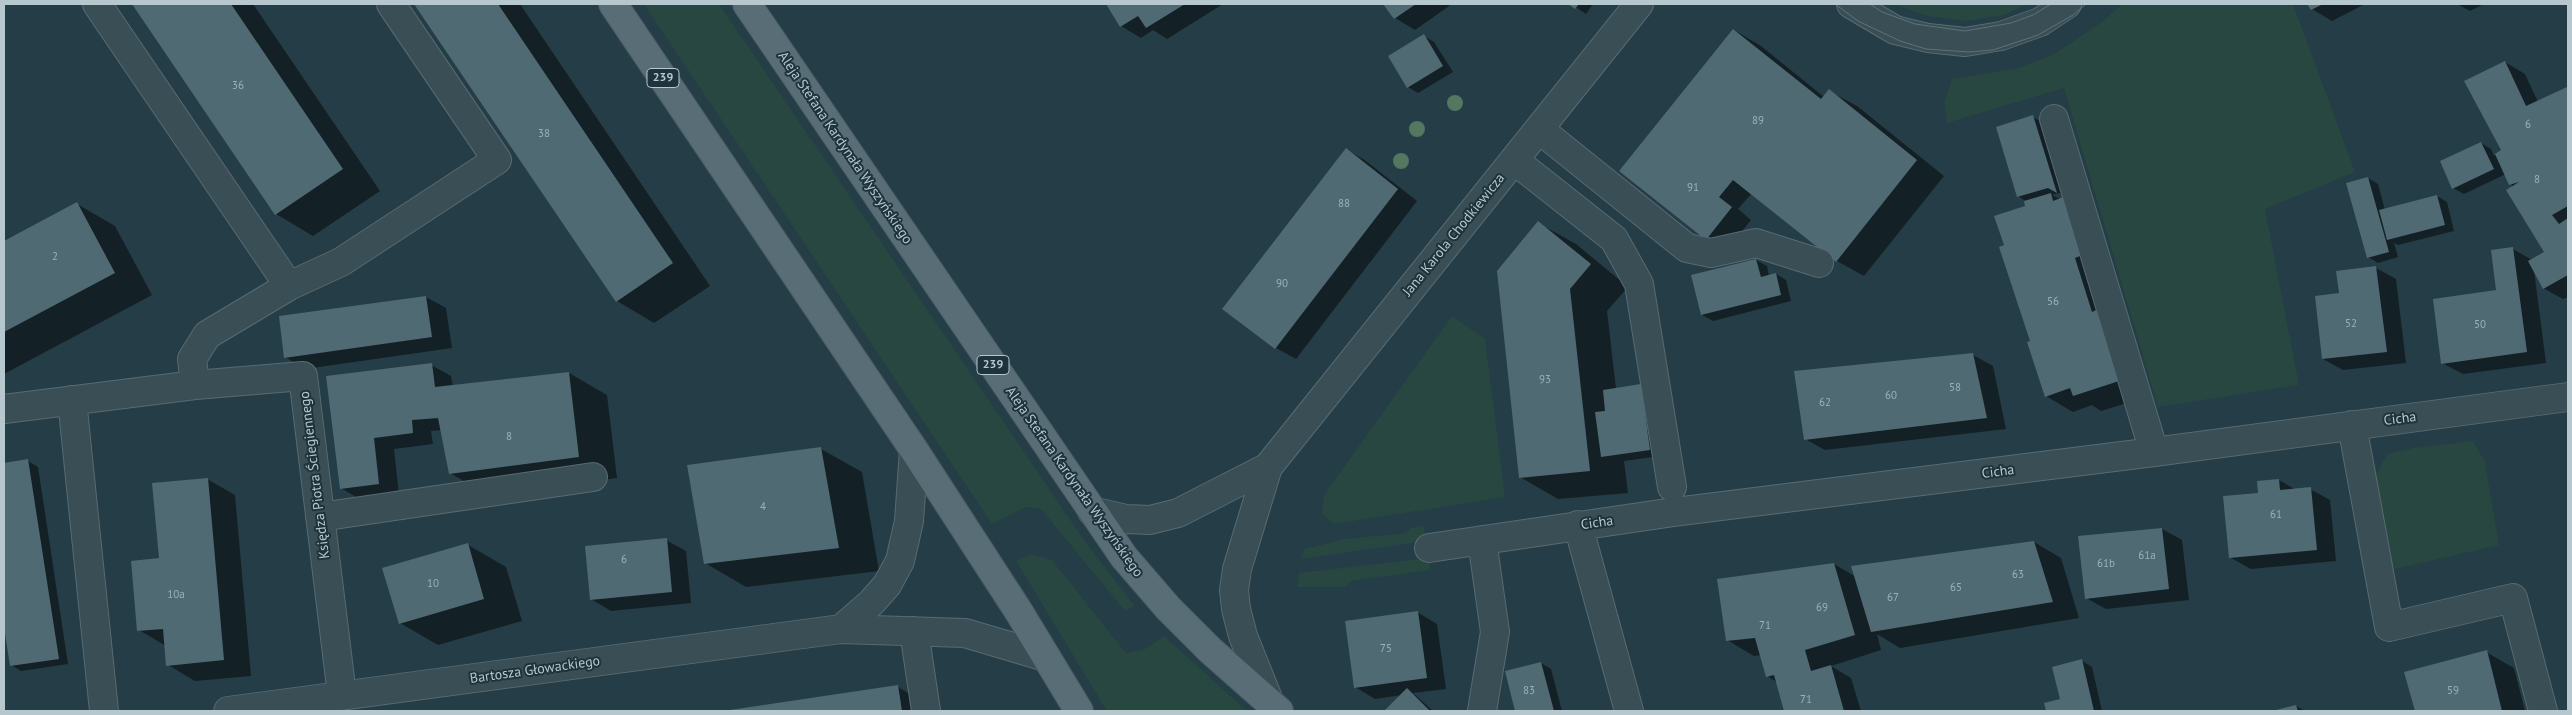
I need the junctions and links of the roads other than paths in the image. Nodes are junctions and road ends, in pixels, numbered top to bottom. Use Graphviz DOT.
graph roads {
  1 [pos="97,4"];
  2 [pos="391,4"];
  3 [pos="613,4"];
  4 [pos="747,4"];
  5 [pos="1639,4"];
  6 [pos="1851,4"];
  7 [pos="2067,4"];
  8 [pos="2054,119"];
  9 [pos="1539,129"];
  10 [pos="1514,160"];
  11 [pos="1819,263"];
  12 [pos="289,286"];
  13 [pos="195,385"];
  14 [pos="2568,397"];
  15 [pos="72,400"];
  16 [pos="4,409"];
  17 [pos="2352,425"];
  18 [pos="914,450"];
  19 [pos="2154,452"];
  20 [pos="1268,467"];
  21 [pos="593,477"];
  22 [pos="1672,487"];
  23 [pos="1092,511"];
  24 [pos="320,517"];
  25 [pos="1578,525"];
  26 [pos="1482,540"];
  27 [pos="1429,548"];
  28 [pos="841,629"];
  29 [pos="914,631"];
  30 [pos="1046,657"];
  31 [pos="342,695"];
  32 [pos="1274,706"];
  33 [pos="104,711"];
  34 [pos="228,711"];
  35 [pos="926,711"];
  36 [pos="1079,711"];
  37 [pos="1482,711"];
  38 [pos="1629,711"];
  39 [pos="2543,711"];
  1 -- 12 [label="street"];
  2 -- 12 [label="street"];
  3 -- 18 [label="main road, 239"];
  4 -- 23 [label="main road, Aleja Stefana Kardynała Wyszyńskiego / 239"];
  5 -- 9 [label="street, Jana Karola Chodkiewicza"];
  6 -- 7 [label="street"];
  8 -- 19 [label="street"];
  9 -- 10 [label="street, Jana Karola Chodkiewicza"];
  9 -- 11 [label="street"];
  10 -- 20 [label="street, Jana Karola Chodkiewicza"];
  10 -- 22 [label="street"];
  12 -- 13 [label="street"];
  13 -- 15 [label="street, Księdza Piotra Ściegiennego"];
  13 -- 24 [label="street, Księdza Piotra Ściegiennego"];
  14 -- 17 [label="street, Cicha"];
  15 -- 16 [label="street, Księdza Piotra Ściegiennego"];
  15 -- 33 [label="street"];
  17 -- 19 [label="street, Cicha"];
  17 -- 39 [label="street"];
  18 -- 28 [label="street"];
  18 -- 30 [label="main road, 239"];
  19 -- 25 [label="street, Cicha"];
  20 -- 23 [label="street, Jana Karola Chodkiewicza"];
  20 -- 32 [label="street, Jana Karola Chodkiewicza"];
  21 -- 24 [label="street"];
  23 -- 32 [label="main road, Aleja Stefana Kardynała Wyszyńskiego / 239"];
  24 -- 31 [label="street, Księdza Piotra Ściegiennego"];
  25 -- 26 [label="street, Cicha"];
  25 -- 38 [label="street"];
  26 -- 27 [label="street, Cicha"];
  26 -- 37 [label="street"];
  28 -- 29 [label="street, Bartosza Głowackiego"];
  28 -- 31 [label="street, Bartosza Głowackiego"];
  29 -- 30 [label="street, Bartosza Głowackiego"];
  29 -- 35 [label="street"];
  30 -- 36 [label="main road, 239"];
  31 -- 34 [label="street, Bartosza Głowackiego"];
}
